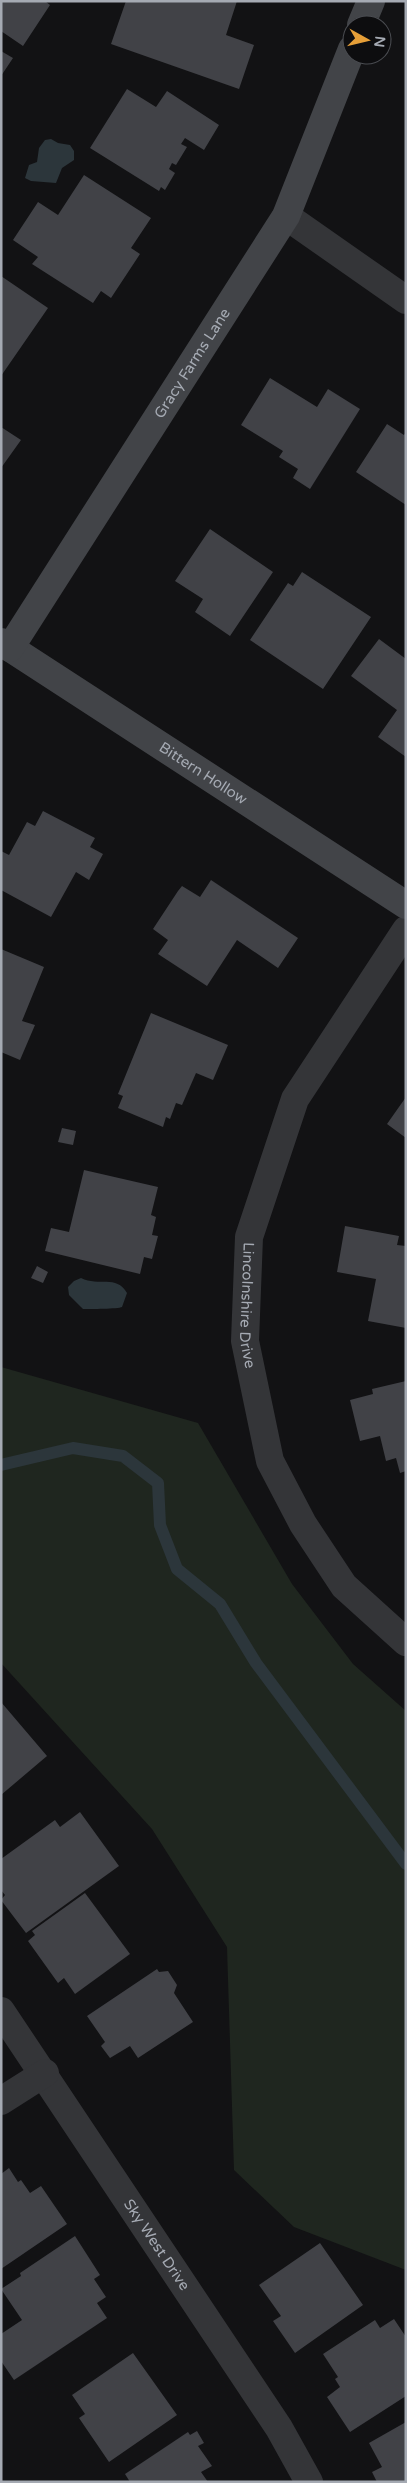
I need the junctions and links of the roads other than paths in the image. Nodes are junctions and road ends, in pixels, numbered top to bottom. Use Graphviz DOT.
graph roads {
  1 [pos="371,1"];
  2 [pos="366,15"];
  3 [pos="346,65"];
  4 [pos="286,216"];
  5 [pos="406,300"];
  6 [pos="4,651"];
  7 [pos="406,905"];
  8 [pos="406,930"];
  9 [pos="406,1642"];
  10 [pos="1,2011"];
  11 [pos="44,2073"];
  12 [pos="1,2101"];
  13 [pos="309,2482"];
  1 -- 2 [label="street"];
  3 -- 4 [label="street, Gracy Farms Lane"];
  4 -- 5 [label="street"];
  4 -- 6 [label="street, Gracy Farms Lane"];
  6 -- 7 [label="street, Bittern Hollow"];
  8 -- 9 [label="street, Lincolnshire Drive"];
  10 -- 11 [label="street, Sky West Drive"];
  11 -- 12 [label="street"];
  11 -- 13 [label="street, Sky West Drive"];
}
